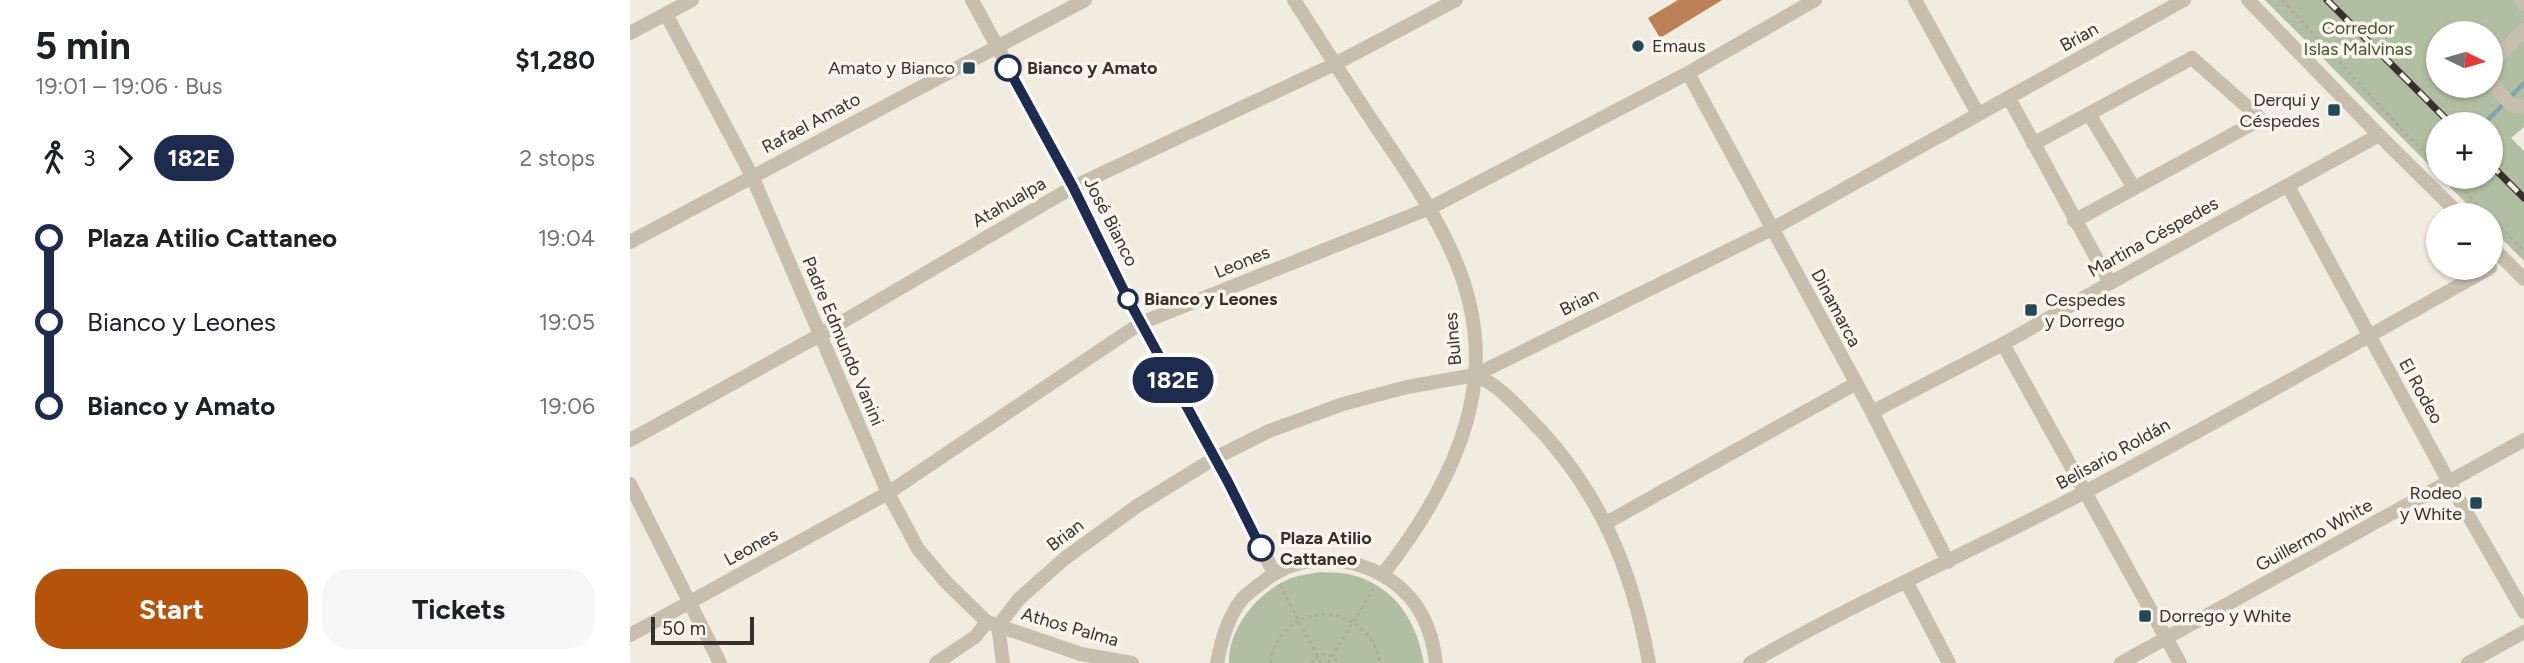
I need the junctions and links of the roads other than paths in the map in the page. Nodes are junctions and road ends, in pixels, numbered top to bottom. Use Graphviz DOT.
graph roads {
  1 [pos="692,0"];
  2 [pos="972,0"];
  3 [pos="1085,0"];
  4 [pos="1294,0"];
  5 [pos="1456,0"];
  6 [pos="1815,0"];
  7 [pos="1915,0"];
  8 [pos="2184,0"];
  9 [pos="2248,0"];
  10 [pos="667,14"];
  11 [pos="2524,30"];
  12 [pos="630,33"];
  13 [pos="997,47"];
  14 [pos="2503,51"];
  15 [pos="1335,64"];
  16 [pos="1688,73"];
  17 [pos="2009,98"];
  18 [pos="1978,114"];
  19 [pos="2089,114"];
  20 [pos="2379,135"];
  21 [pos="2033,144"];
  22 [pos="752,176"];
  23 [pos="2288,186"];
  24 [pos="1073,187"];
  25 [pos="2134,188"];
  26 [pos="2448,203"];
  27 [pos="1430,208"];
  28 [pos="2074,221"];
  29 [pos="1772,229"];
  30 [pos="630,242"];
  31 [pos="2505,259"];
  32 [pos="2524,279"];
  33 [pos="2468,280"];
  34 [pos="2110,283"];
  35 [pos="1141,323"];
  36 [pos="820,335"];
  37 [pos="2368,336"];
  38 [pos="2003,344"];
  39 [pos="1475,375"];
  40 [pos="1855,384"];
  41 [pos="1872,412"];
  42 [pos="630,440"];
  43 [pos="2524,440"];
  44 [pos="1216,458"];
  45 [pos="2449,482"];
  46 [pos="630,484"];
  47 [pos="2085,492"];
  48 [pos="888,493"];
  49 [pos="1606,523"];
  50 [pos="1948,562"];
  51 [pos="1274,573"];
  52 [pos="1383,575"];
  53 [pos="1906,581"];
  54 [pos="689,604"];
  55 [pos="2524,612"];
  56 [pos="992,624"];
  57 [pos="2524,632"];
  58 [pos="630,635"];
  59 [pos="2167,639"];
  60 [pos="720,663"];
  61 [pos="936,663"];
  62 [pos="1003,663"];
  63 [pos="1132,663"];
  64 [pos="1217,663"];
  65 [pos="1436,663"];
  66 [pos="1650,663"];
  67 [pos="1749,663"];
  68 [pos="1948,663"];
  69 [pos="2122,663"];
  70 [pos="2180,663"];
  71 [pos="2469,663"];
  1 -- 10 [label="street"];
  2 -- 13 [label="street, José Bianco"];
  3 -- 13 [label="street, Rafael Amato"];
  4 -- 15 [label="street, Bulnes"];
  5 -- 15 [label="street, Atahualpa"];
  6 -- 16 [label="street, Leones"];
  7 -- 18 [label="street"];
  8 -- 17 [label="street, Brian"];
  9 -- 20 [label="street"];
  10 -- 12 [label="street"];
  10 -- 22 [label="street, Padre Edmundo Vanini"];
  11 -- 14 [label="street"];
  13 -- 22 [label="street, Rafael Amato"];
  13 -- 24 [label="street, José Bianco"];
  15 -- 24 [label="street, Atahualpa"];
  15 -- 27 [label="street, Bulnes"];
  16 -- 27 [label="street, Leones"];
  16 -- 29 [label="street, Dinamarca"];
  17 -- 18 [label="street, Brian"];
  17 -- 21 [label="street"];
  18 -- 29 [label="street, Brian"];
  19 -- 21 [label="street"];
  19 -- 25 [label="street"];
  19 -- 25 [label="street"];
  20 -- 23 [label="street, Martina Céspedes"];
  20 -- 26 [label="street"];
  21 -- 28 [label="street"];
  22 -- 30 [label="street, Rafael Amato"];
  22 -- 36 [label="street, Padre Edmundo Vanini"];
  23 -- 34 [label="street, Martina Céspedes"];
  23 -- 37 [label="street, El Rodeo"];
  24 -- 35 [label="street, José Bianco"];
  24 -- 36 [label="street, Atahualpa"];
  25 -- 28 [label="street"];
  27 -- 35 [label="street, Leones"];
  27 -- 39 [label="street, Bulnes"];
  28 -- 34 [label="street"];
  29 -- 39 [label="street, Brian"];
  29 -- 40 [label="street, Dinamarca"];
  31 -- 32 [label="street"];
  33 -- 37 [label="street, Belisario Roldán"];
  34 -- 38 [label="street, Martina Céspedes"];
  35 -- 44 [label="street, José Bianco"];
  35 -- 48 [label="street, Leones"];
  36 -- 42 [label="street, Atahualpa"];
  36 -- 48 [label="street, Padre Edmundo Vanini"];
  37 -- 45 [label="street, El Rodeo"];
  37 -- 47 [label="street, Belisario Roldán"];
  38 -- 41 [label="street, Martina Céspedes"];
  38 -- 47 [label="street"];
  39 -- 44 [label="street, Brian"];
  39 -- 49 [label="street, Bulnes"];
  39 -- 52 [label="street"];
  40 -- 41 [label="street, Dinamarca"];
  40 -- 49 [label="street"];
  41 -- 50 [label="street, Dinamarca"];
  43 -- 45 [label="street, Guillermo White"];
  44 -- 51 [label="street, José Bianco"];
  44 -- 56 [label="street, Brian"];
  45 -- 55 [label="street, El Rodeo"];
  45 -- 59 [label="street, Guillermo White"];
  46 -- 54 [label="street"];
  47 -- 50 [label="street, Belisario Roldán"];
  47 -- 59 [label="street"];
  48 -- 54 [label="street, Leones"];
  48 -- 56 [label="street, Padre Edmundo Vanini"];
  49 -- 66 [label="street, Bulnes"];
  50 -- 53 [label="street, Belisario Roldán"];
  51 -- 52 [label="street"];
  51 -- 64 [label="street"];
  52 -- 65 [label="street"];
  53 -- 67 [label="street, Belisario Roldán"];
  53 -- 68 [label="street"];
  54 -- 58 [label="street, Leones"];
  54 -- 60 [label="street"];
  56 -- 61 [label="street, Brian"];
  56 -- 62 [label="street"];
  56 -- 63 [label="street, Athos Palma"];
  57 -- 71 [label="street"];
  59 -- 69 [label="street, Guillermo White"];
  59 -- 70 [label="street"];
}
